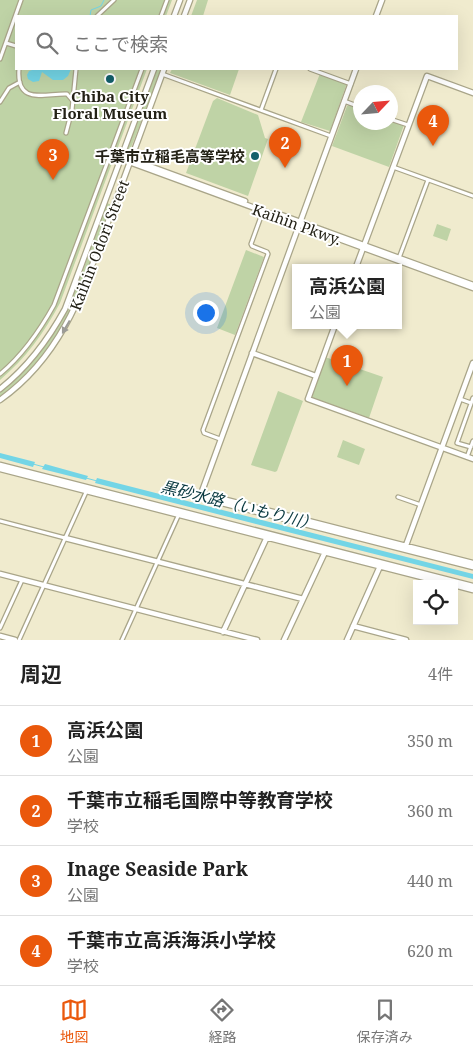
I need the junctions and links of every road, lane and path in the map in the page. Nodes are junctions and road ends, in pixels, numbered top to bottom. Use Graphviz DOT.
graph roads {
  1 [pos="21,0"];
  2 [pos="114,0"];
  3 [pos="167,0"];
  4 [pos="180,0"];
  5 [pos="190,0"];
  6 [pos="382,0"];
  7 [pos="16,15"];
  8 [pos="98,15"];
  9 [pos="161,15"];
  10 [pos="174,15"];
  11 [pos="184,15"];
  12 [pos="376,15"];
  13 [pos="15,17"];
  14 [pos="6,43"];
  15 [pos="15,46"];
  16 [pos="0,59"];
  17 [pos="19,70"];
  18 [pos="76,70"];
  19 [pos="142,70"];
  20 [pos="154,70"];
  21 [pos="276,70"];
  22 [pos="313,70"];
  23 [pos="356,70"];
  24 [pos="163,71"];
  25 [pos="20,82"];
  26 [pos="350,84"];
  27 [pos="74,88"];
  28 [pos="473,93"];
  29 [pos="67,94"];
  30 [pos="73,101"];
  31 [pos="344,101"];
  32 [pos="0,102"];
  33 [pos="353,104"];
  34 [pos="261,110"];
  35 [pos="398,122"];
  36 [pos="408,125"];
  37 [pos="66,132"];
  38 [pos="331,136"];
  39 [pos="112,150"];
  40 [pos="109,158"];
  41 [pos="121,158"];
  42 [pos="130,161"];
  43 [pos="393,167"];
  44 [pos="428,180"];
  45 [pos="473,196"];
  46 [pos="106,200"];
  47 [pos="115,203"];
  48 [pos="263,211"];
  49 [pos="299,223"];
  50 [pos="364,246"];
  51 [pos="400,258"];
  52 [pos="357,264"];
  53 [pos="473,287"];
  54 [pos="334,329"];
  55 [pos="252,353"];
  56 [pos="473,363"];
  57 [pos="0,374"];
  58 [pos="316,376"];
  59 [pos="0,389"];
  60 [pos="473,398"];
  61 [pos="460,399"];
  62 [pos="0,400"];
  63 [pos="471,403"];
  64 [pos="220,439"];
  65 [pos="473,441"];
  66 [pos="471,447"];
  67 [pos="442,448"];
  68 [pos="467,457"];
  69 [pos="473,459"];
  70 [pos="0,465"];
  71 [pos="0,469"];
  72 [pos="87,489"];
  73 [pos="398,497"];
  74 [pos="421,505"];
  75 [pos="180,513"];
  76 [pos="0,521"];
  77 [pos="267,535"];
  78 [pos="65,538"];
  79 [pos="405,548"];
  80 [pos="326,550"];
  81 [pos="158,562"];
  82 [pos="473,563"];
  83 [pos="381,564"];
  84 [pos="473,567"];
  85 [pos="0,574"];
  86 [pos="22,580"];
  87 [pos="435,580"];
  88 [pos="245,584"];
  89 [pos="44,586"];
  90 [pos="458,586"];
  91 [pos="473,586"];
  92 [pos="473,590"];
  93 [pos="303,599"];
  94 [pos="136,609"];
  95 [pos="354,626"];
  96 [pos="0,628"];
  97 [pos="223,632"];
  98 [pos="0,636"];
  99 [pos="17,640"];
  100 [pos="122,640"];
  101 [pos="257,640"];
  102 [pos="284,640"];
  103 [pos="347,640"];
  104 [pos="406,640"];
  1 -- 7 [label="street"];
  2 -- 8 [label="street"];
  3 -- 9 [label="street"];
  4 -- 10 [label="street"];
  5 -- 11 [label="street"];
  6 -- 12 [label="street"];
  13 -- 14 [label="street"];
  14 -- 15 [label="street"];
  14 -- 16 [label="street"];
  17 -- 25 [label="street"];
  18 -- 27 [label="street"];
  19 -- 39 [label="street"];
  20 -- 41 [label="street, Kaihin Odori Street"];
  21 -- 34 [label="street"];
  22 -- 26 [label="street"];
  23 -- 26 [label="street"];
  24 -- 34 [label="street"];
  24 -- 42 [label="street, Kaihin Odori Street"];
  25 -- 29 [label="street"];
  25 -- 32 [label="street"];
  26 -- 31 [label="street"];
  27 -- 29 [label="street"];
  27 -- 30 [label="street"];
  28 -- 36 [label="street"];
  29 -- 30 [label="street"];
  30 -- 37 [label="street"];
  31 -- 33 [label="street"];
  31 -- 38 [label="street"];
  34 -- 38 [label="street"];
  35 -- 36 [label="street"];
  36 -- 43 [label="street"];
  38 -- 49 [label="street"];
  40 -- 57 [label="street"];
  41 -- 42 [label="street, Kaihin Pkwy."];
  41 -- 46 [label="street, Kaihin Odori Street"];
  42 -- 47 [label="street, Kaihin Odori Street"];
  42 -- 48 [label="street, Kaihin Pkwy."];
  42 -- 49 [label="street, Kaihin Pkwy."];
  43 -- 44 [label="street"];
  43 -- 50 [label="street"];
  44 -- 45 [label="street"];
  44 -- 51 [label="street"];
  46 -- 47 [label="street"];
  46 -- 59 [label="street, Kaihin Odori Street"];
  47 -- 62 [label="street, Kaihin Odori Street, one-way"];
  48 -- 49 [label="street, Kaihin Pkwy."];
  48 -- 64 [label="street"];
  49 -- 50 [label="street, Kaihin Pkwy."];
  49 -- 55 [label="street"];
  50 -- 51 [label="street, Kaihin Pkwy."];
  50 -- 52 [label="street"];
  50 -- 53 [label="street, Kaihin Pkwy."];
  51 -- 53 [label="street, Kaihin Pkwy."];
  54 -- 58 [label="street"];
  55 -- 58 [label="street"];
  55 -- 64 [label="street"];
  56 -- 61 [label="street"];
  58 -- 67 [label="street"];
  60 -- 63 [label="street"];
  61 -- 63 [label="street"];
  61 -- 67 [label="street"];
  63 -- 66 [label="street"];
  64 -- 79 [label="street"];
  65 -- 66 [label="street"];
  66 -- 68 [label="street"];
  67 -- 68 [label="street"];
  67 -- 74 [label="street"];
  68 -- 69 [label="street"];
  70 -- 72 [label="street"];
  71 -- 72 [label="street"];
  72 -- 75 [label="street"];
  72 -- 78 [label="street"];
  73 -- 74 [label="street"];
  74 -- 79 [label="street"];
  75 -- 77 [label="street"];
  75 -- 81 [label="street"];
  76 -- 78 [label="street"];
  77 -- 80 [label="street"];
  77 -- 88 [label="street"];
  78 -- 81 [label="street"];
  78 -- 89 [label="street"];
  79 -- 82 [label="street"];
  79 -- 84 [label="street"];
  80 -- 83 [label="street"];
  80 -- 93 [label="street"];
  81 -- 88 [label="street"];
  81 -- 94 [label="street"];
  83 -- 87 [label="street"];
  83 -- 91 [label="street"];
  83 -- 95 [label="street"];
  85 -- 86 [label="street"];
  86 -- 89 [label="street"];
  86 -- 96 [label="street"];
  88 -- 93 [label="street"];
  88 -- 97 [label="street"];
  89 -- 94 [label="street"];
  89 -- 99 [label="street"];
  90 -- 92 [label="street"];
  93 -- 102 [label="street"];
  94 -- 97 [label="street"];
  94 -- 100 [label="street"];
  95 -- 103 [label="street"];
  95 -- 104 [label="street"];
  97 -- 101 [label="street"];
  98 -- 99 [label="street"];
}
